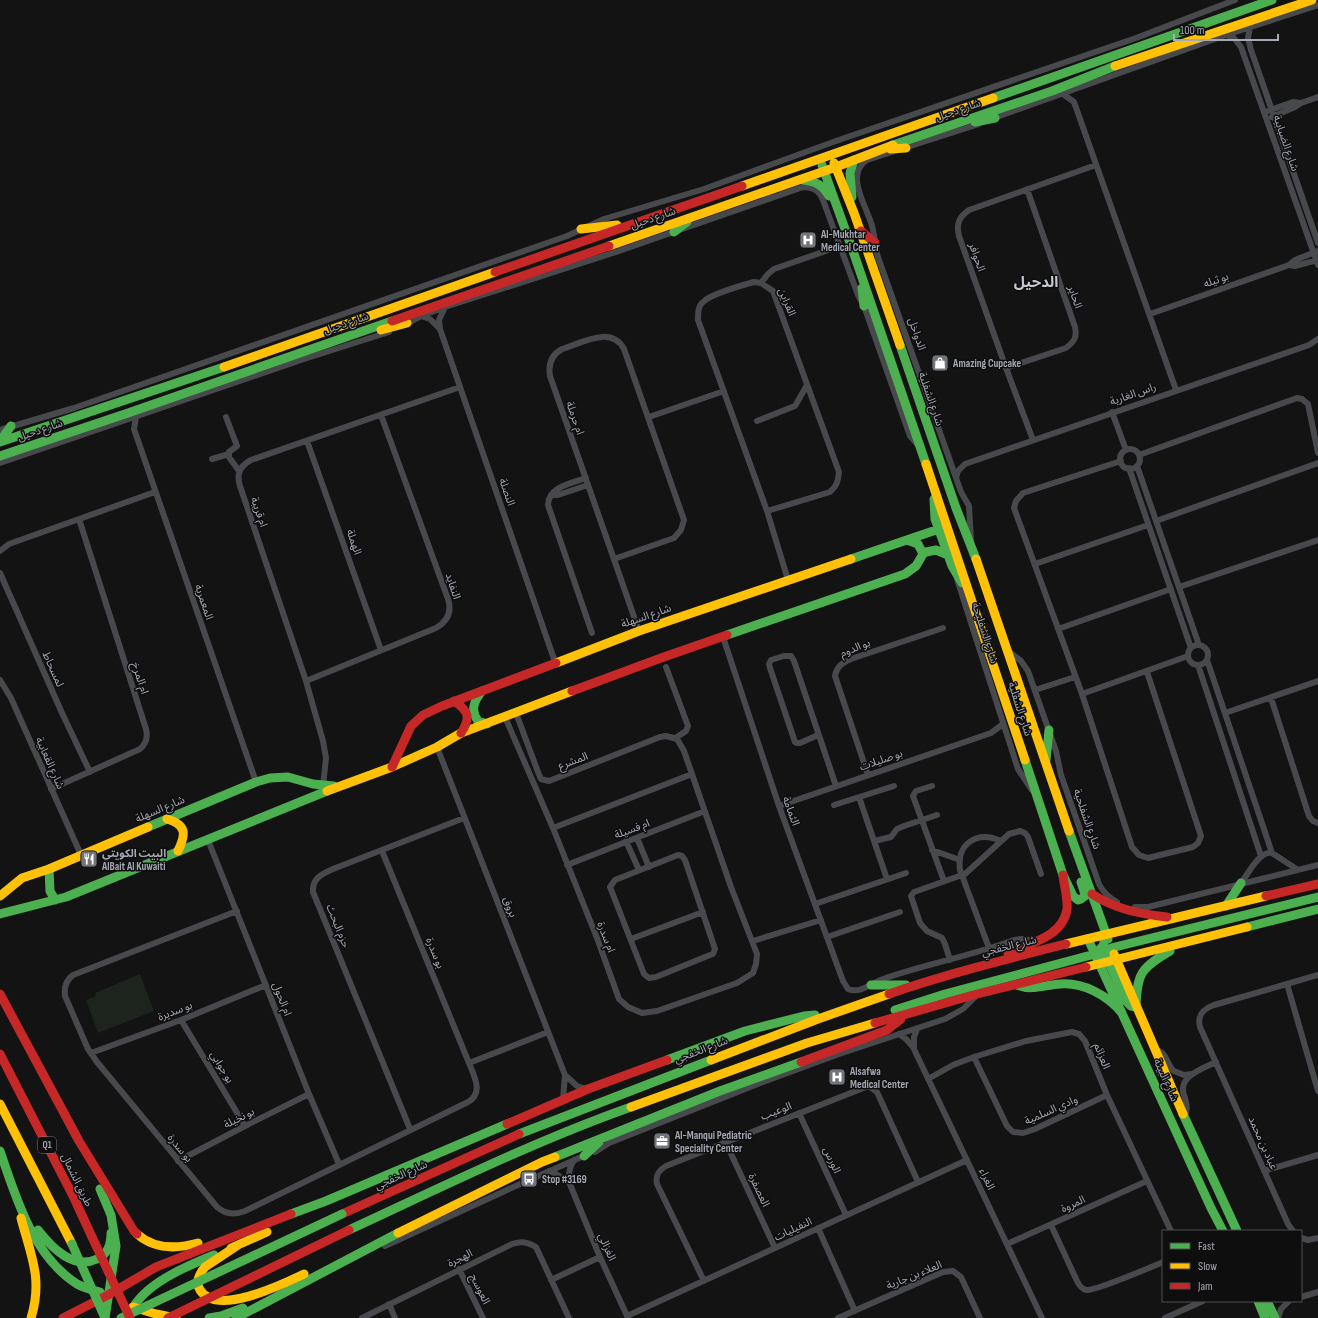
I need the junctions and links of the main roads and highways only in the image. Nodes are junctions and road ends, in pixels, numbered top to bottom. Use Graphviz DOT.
graph roads {
  1 [pos="1272,0"];
  2 [pos="1312,0"];
  3 [pos="1289,8"];
  4 [pos="1277,19"];
  5 [pos="1108,68"];
  6 [pos="1091,84"];
  7 [pos="1052,90"];
  8 [pos="1063,94"];
  9 [pos="995,118"];
  10 [pos="944,128"];
  11 [pos="906,148"];
  12 [pos="880,149"];
  13 [pos="832,155"];
  14 [pos="820,159"];
  15 [pos="854,160"];
  16 [pos="836,167"];
  17 [pos="824,171"];
  18 [pos="797,180"];
  19 [pos="854,213"];
  20 [pos="692,217"];
  21 [pos="843,222"];
  22 [pos="633,224"];
  23 [pos="581,228"];
  24 [pos="860,230"];
  25 [pos="674,232"];
  26 [pos="875,243"];
  27 [pos="859,267"];
  28 [pos="864,306"];
  29 [pos="407,323"];
  30 [pos="327,343"];
  31 [pos="11,426"];
  32 [pos="0,442"];
  33 [pos="24,454"];
  34 [pos="3,455"];
  35 [pos="928,470"];
  36 [pos="939,529"];
  37 [pos="907,540"];
  38 [pos="923,554"];
  39 [pos="948,555"];
  40 [pos="975,614"];
  41 [pos="483,690"];
  42 [pos="454,701"];
  43 [pos="487,724"];
  44 [pos="1049,730"];
  45 [pos="461,733"];
  46 [pos="1046,763"];
  47 [pos="392,767"];
  48 [pos="337,787"];
  49 [pos="167,819"];
  50 [pos="1071,838"];
  51 [pos="178,851"];
  52 [pos="49,869"];
  53 [pos="1063,875"];
  54 [pos="1241,884"];
  55 [pos="1318,884"];
  56 [pos="1092,894"];
  57 [pos="0,896"];
  58 [pos="1318,897"];
  59 [pos="55,900"];
  60 [pos="1226,906"];
  61 [pos="1318,909"];
  62 [pos="0,914"];
  63 [pos="1178,918"];
  64 [pos="1106,934"];
  65 [pos="1088,939"];
  66 [pos="1182,944"];
  67 [pos="1103,950"];
  68 [pos="1113,960"];
  69 [pos="1099,964"];
  70 [pos="984,965"];
  71 [pos="917,984"];
  72 [pos="871,985"];
  73 [pos="1015,985"];
  74 [pos="0,994"];
  75 [pos="1136,1007"];
  76 [pos="836,1013"];
  77 [pos="1122,1013"];
  78 [pos="907,1015"];
  79 [pos="807,1043"];
  80 [pos="0,1054"];
  81 [pos="0,1104"];
  82 [pos="608,1135"];
  83 [pos="79,1141"];
  84 [pos="0,1151"];
  85 [pos="584,1156"];
  86 [pos="326,1201"];
  87 [pos="18,1203"];
  88 [pos="111,1215"];
  89 [pos="1222,1230"];
  90 [pos="1237,1230"];
  91 [pos="238,1245"];
  92 [pos="358,1255"];
  93 [pos="295,1288"];
  94 [pos="108,1295"];
  95 [pos="1258,1302"];
  96 [pos="1267,1302"];
  97 [pos="133,1307"];
  98 [pos="244,1315"];
  99 [pos="31,1318"];
  100 [pos="63,1318"];
  101 [pos="105,1318"];
  102 [pos="121,1318"];
  103 [pos="129,1318"];
  104 [pos="168,1318"];
  105 [pos="176,1318"];
  106 [pos="209,1318"];
  107 [pos="236,1318"];
  108 [pos="1265,1318"];
  109 [pos="1275,1318"];
  1 -- 13 [label="main road, شارع دحيل"];
  2 -- 3 [label="main road, شارع دحيل"];
  3 -- 4 [label="main road"];
  3 -- 5 [label="main road, شارع دحيل"];
  5 -- 6 [label="main road"];
  5 -- 7 [label="main road, شارع دحيل"];
  7 -- 8 [label="main road"];
  7 -- 10 [label="main road, شارع دحيل"];
  9 -- 10 [label="main road"];
  10 -- 12 [label="main road, شارع دحيل"];
  11 -- 12 [label="main road"];
  12 -- 15 [label="main road, شارع دحيل"];
  13 -- 14 [label="main road, شارع دحيل"];
  13 -- 16 [label="main road, شارع الشفلية"];
  14 -- 17 [label="main road, شارع الشفلية"];
  14 -- 22 [label="main road, شارع دحيل"];
  15 -- 16 [label="main road, شارع دحيل"];
  15 -- 19 [label="main road"];
  16 -- 17 [label="main road, شارع دحيل"];
  16 -- 19 [label="main road, شارع الشفلية"];
  17 -- 18 [label="main road, شارع دحيل"];
  17 -- 21 [label="main road, شارع الشفلية"];
  18 -- 20 [label="main road, شارع دحيل"];
  18 -- 21 [label="main road"];
  19 -- 24 [label="main road, شارع الشفلية"];
  20 -- 25 [label="main road"];
  20 -- 30 [label="main road, شارع دحيل"];
  21 -- 27 [label="main road, شارع الشفلية"];
  22 -- 23 [label="main road"];
  22 -- 32 [label="main road, شارع دحيل"];
  24 -- 26 [label="main road"];
  24 -- 46 [label="main road, شارع الشفلية"];
  27 -- 28 [label="main road"];
  27 -- 35 [label="main road, شارع الشفلية"];
  29 -- 30 [label="main road"];
  30 -- 34 [label="main road, شارع دحيل"];
  31 -- 32 [label="main road"];
  33 -- 34 [label="main road"];
  35 -- 36 [label="main road"];
  35 -- 40 [label="main road, شارع الشفلية"];
  36 -- 37 [label="main road, شارع السهلة"];
  36 -- 39 [label="main road"];
  37 -- 38 [label="main road"];
  37 -- 41 [label="main road, شارع السهلة"];
  38 -- 39 [label="main road"];
  38 -- 43 [label="main road, شارع السهلة"];
  39 -- 40 [label="main road"];
  40 -- 53 [label="main road, شارع الشفلية"];
  41 -- 42 [label="main road, شارع السهلة"];
  41 -- 43 [label="main road"];
  42 -- 45 [label="main road"];
  42 -- 47 [label="main road, شارع السهلة"];
  43 -- 45 [label="main road, شارع السهلة"];
  44 -- 46 [label="main road"];
  45 -- 47 [label="main road, شارع السهلة"];
  46 -- 50 [label="main road, شارع الشفلية"];
  47 -- 48 [label="main road, شارع السهلة"];
  48 -- 49 [label="main road, شارع السهلة"];
  48 -- 51 [label="main road, شارع السهلة"];
  49 -- 51 [label="main road"];
  49 -- 52 [label="main road, شارع السهلة"];
  50 -- 53 [label="main road"];
  50 -- 56 [label="main road, شارع الشفلية"];
  51 -- 59 [label="main road, شارع السهلة"];
  52 -- 57 [label="main road, شارع السهلة"];
  52 -- 59 [label="main road"];
  53 -- 70 [label="main road"];
  54 -- 60 [label="main road"];
  55 -- 60 [label="main road, شارع الخفجي"];
  56 -- 63 [label="main road"];
  56 -- 64 [label="main road, شارع الشفلية"];
  58 -- 67 [label="main road"];
  59 -- 62 [label="main road, شارع السهلة"];
  60 -- 63 [label="main road, شارع الخفجي"];
  61 -- 66 [label="main road"];
  63 -- 64 [label="main road, شارع الخفجي"];
  64 -- 65 [label="main road, شارع الخفجي"];
  64 -- 67 [label="main road"];
  65 -- 67 [label="main road"];
  65 -- 70 [label="main road, شارع الخفجي"];
  66 -- 68 [label="main road"];
  66 -- 75 [label="main road"];
  67 -- 68 [label="main road"];
  67 -- 69 [label="main road"];
  67 -- 79 [label="main road"];
  68 -- 69 [label="main road"];
  68 -- 75 [label="main road"];
  69 -- 73 [label="main road"];
  69 -- 77 [label="main road, شارع البيئة"];
  70 -- 71 [label="main road, شارع الخفجي"];
  71 -- 72 [label="main road"];
  71 -- 76 [label="main road, شارع الخفجي"];
  73 -- 77 [label="main road"];
  73 -- 78 [label="main road"];
  74 -- 83 [label="main road"];
  75 -- 90 [label="main road, شارع البيئة"];
  76 -- 86 [label="main road"];
  76 -- 102 [label="main road, شارع الخفجي, bridge"];
  77 -- 89 [label="main road, شارع البيئة"];
  78 -- 79 [label="main road"];
  78 -- 82 [label="main road"];
  79 -- 104 [label="main road, bridge"];
  80 -- 103 [label="main road, طريق الشمال / Q1, bridge"];
  81 -- 101 [label="main road, Q1, bridge"];
  82 -- 85 [label="main road"];
  82 -- 92 [label="main road"];
  83 -- 86 [label="main road"];
  83 -- 88 [label="main road"];
  84 -- 87 [label="main road"];
  86 -- 91 [label="main road"];
  86 -- 94 [label="main road"];
  87 -- 88 [label="main road"];
  87 -- 94 [label="main road"];
  87 -- 99 [label="main road"];
  88 -- 94 [label="main road"];
  91 -- 92 [label="main road"];
  91 -- 97 [label="main road"];
  92 -- 93 [label="main road"];
  93 -- 98 [label="main road"];
  93 -- 106 [label="main road"];
  94 -- 97 [label="main road"];
  94 -- 100 [label="main road"];
  94 -- 101 [label="main road"];
  95 -- 108 [label="main road"];
  96 -- 109 [label="main road"];
  97 -- 103 [label="main road"];
  97 -- 105 [label="main road"];
  98 -- 107 [label="main road"];
}
